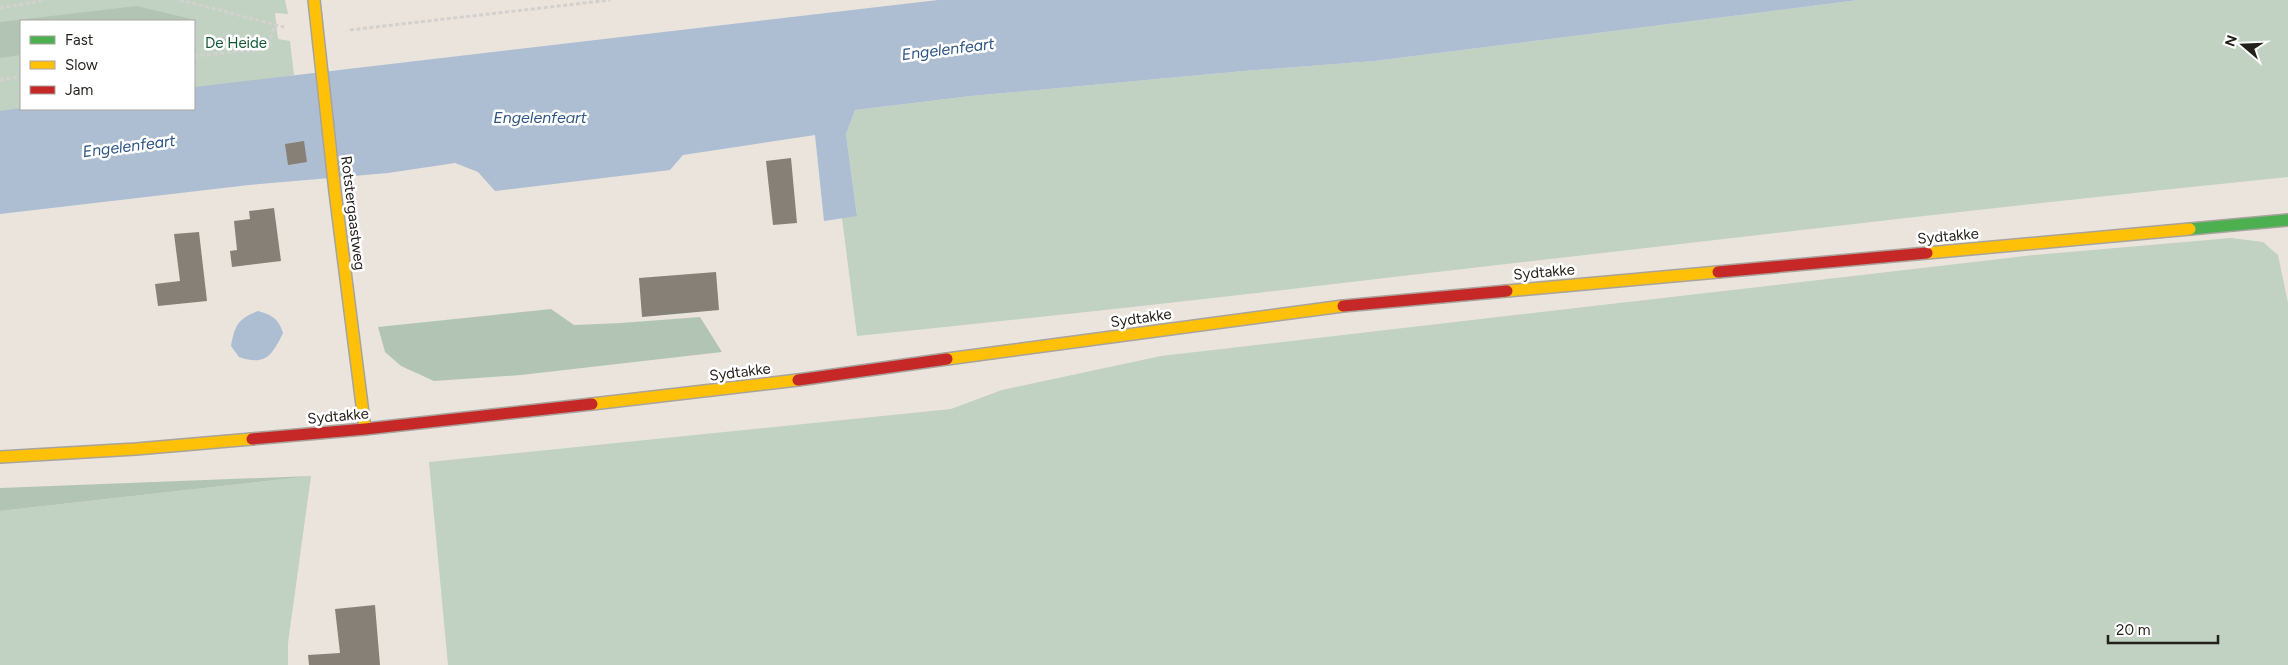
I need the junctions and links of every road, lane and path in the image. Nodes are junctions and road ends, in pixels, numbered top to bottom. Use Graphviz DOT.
graph roads {
  1 [pos="46,0"];
  2 [pos="180,0"];
  3 [pos="314,0"];
  4 [pos="610,0"];
  5 [pos="198,2"];
  6 [pos="0,8"];
  7 [pos="276,26"];
  8 [pos="316,30"];
  9 [pos="195,56"];
  10 [pos="20,77"];
  11 [pos="0,80"];
  12 [pos="2288,220"];
  13 [pos="365,429"];
  14 [pos="0,457"];
  1 -- 6 [label="path"];
  2 -- 5 [label="path"];
  3 -- 8 [label="street, Rotstergaastweg"];
  4 -- 8 [label="path"];
  5 -- 7 [label="path"];
  7 -- 8 [label="path"];
  7 -- 9 [label="path"];
  8 -- 13 [label="street, Rotstergaastweg"];
  10 -- 11 [label="path"];
  12 -- 13 [label="street, Sydtakke"];
  13 -- 14 [label="street, Sydtakke"];
}
